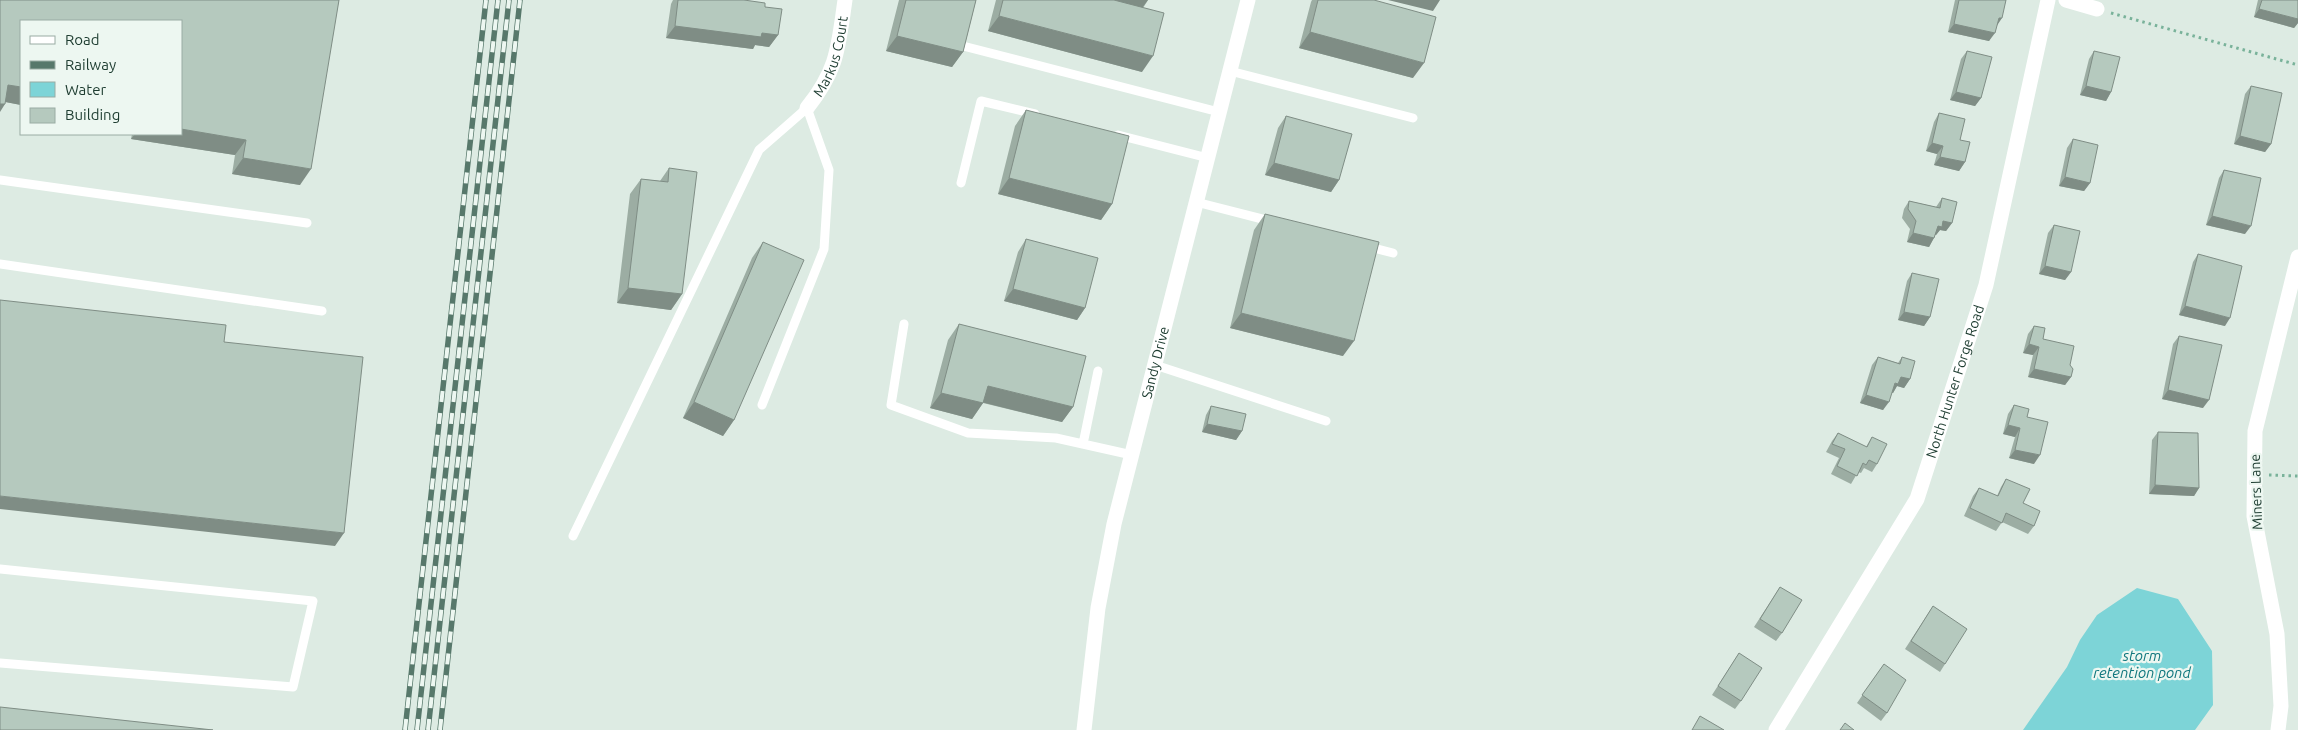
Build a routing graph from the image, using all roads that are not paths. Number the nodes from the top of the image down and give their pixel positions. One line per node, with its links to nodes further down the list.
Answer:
1 (845, 0): 8 (street, Markus Court)
2 (1248, 0): 7 (street, Sandy Drive)
3 (2048, 0): 35 (street, North Hunter Forge Road)
4 (2066, 0): 5 (street)
5 (2097, 10)
6 (963, 46): 9 (lane)
7 (1230, 71): 9 (street, Sandy Drive); 11 (lane)
8 (807, 108): 27 (lane); 31 (lane)
9 (1219, 112): 13 (street, Sandy Drive)
10 (1046, 117): 15 (lane)
11 (1413, 118)
12 (1112, 134): 13 (lane)
13 (1208, 158): 16 (street, Sandy Drive)
14 (0, 180): 17 (lane)
15 (960, 183)
16 (1196, 202): 18 (lane); 25 (street, Sandy Drive)
17 (307, 223)
18 (1281, 224)
19 (1356, 243): 20 (lane)
20 (1393, 253)
21 (2298, 257): 36 (street, Miners Lane)
22 (0, 264): 23 (lane)
23 (322, 311)
24 (904, 324): 29 (lane)
25 (1155, 365): 28 (lane); 30 (street, Sandy Drive)
26 (1098, 371): 29 (lane)
27 (762, 405)
28 (1326, 421)
29 (1083, 444): 30 (lane)
30 (1132, 455): 34 (street, Sandy Drive)
31 (573, 536)
32 (0, 568): 33 (lane)
33 (0, 662)
34 (1084, 730)
35 (1776, 730)
36 (2278, 730)

